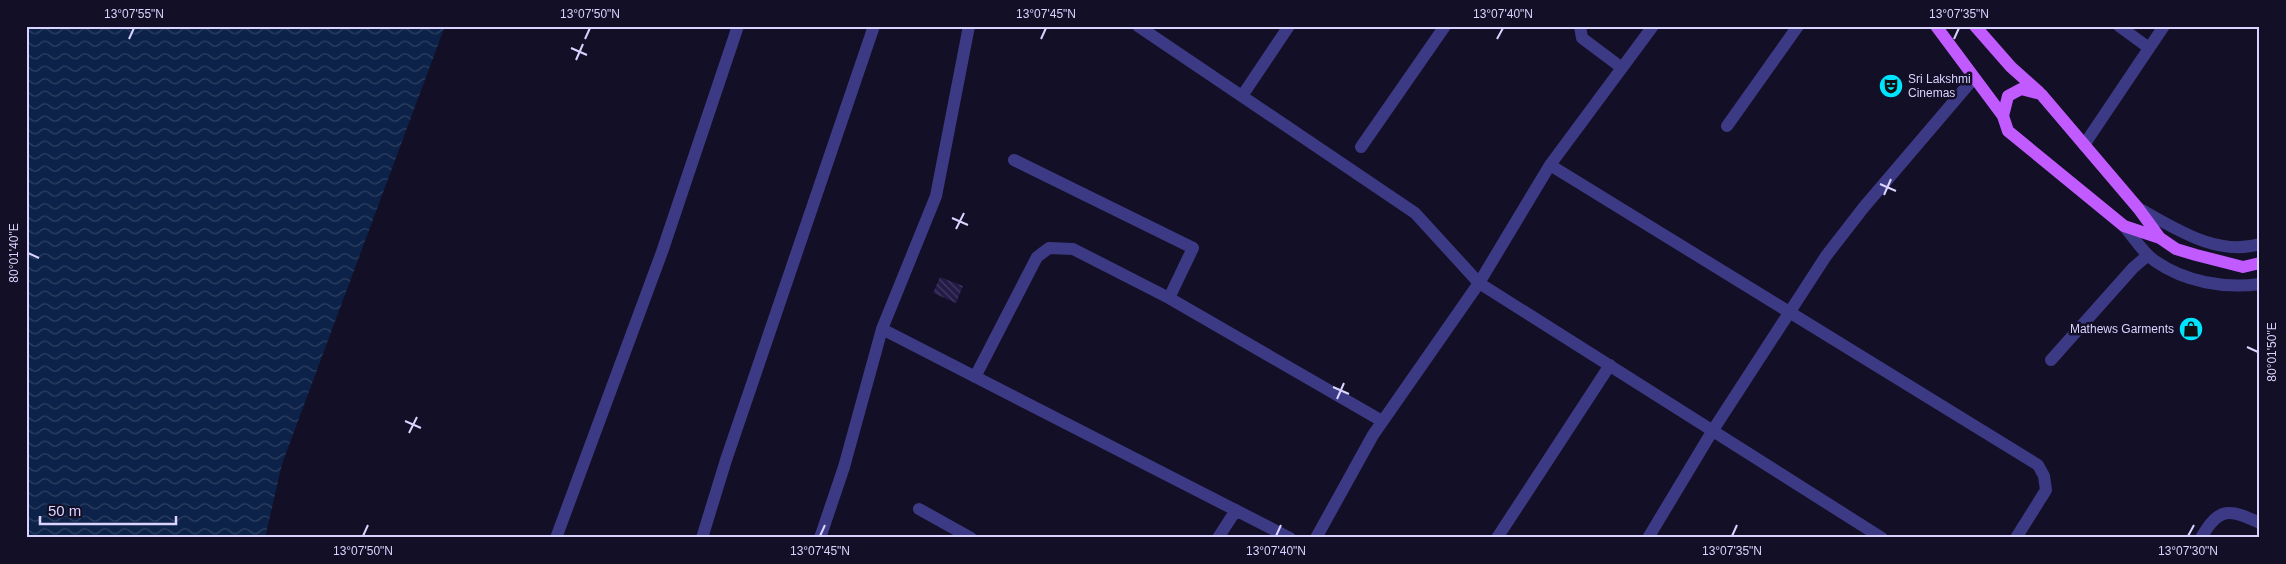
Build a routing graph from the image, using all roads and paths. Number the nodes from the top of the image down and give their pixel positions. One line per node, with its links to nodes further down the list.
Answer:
1 (738, 26): 44 (street)
2 (874, 26): 45 (street)
3 (969, 26): 35 (street)
4 (1138, 26): 18 (street)
5 (1289, 26): 18 (street)
6 (1580, 26): 15 (street)
7 (1653, 26): 15 (street)
8 (1798, 26): 20 (street)
9 (1936, 26): 16 (main road)
10 (1975, 26): 17 (main road)
11 (2118, 26): 14 (street)
12 (2164, 26): 14 (street)
13 (1445, 27): 22 (street)
14 (2149, 48): 21 (street)
15 (1622, 68): 24 (street)
16 (1974, 78): 19 (main road); 34 (street)
17 (2041, 94): 19 (main road); 21 (main road)
18 (1242, 96): 31 (street)
19 (2003, 116): 26 (main road)
20 (1727, 126)
21 (2084, 145): 25 (main road)
22 (1360, 147)
23 (1014, 160): 33 (street)
24 (1550, 165): 31 (street); 34 (street)
25 (2138, 208): 27 (main road); 28 (street)
26 (2124, 226): 27 (main road); 29 (street)
27 (2160, 238): 30 (main road)
28 (2260, 244)
29 (2148, 255): 32 (street); 36 (street)
30 (2260, 263)
31 (1479, 283): 37 (street); 39 (street)
32 (2260, 284)
33 (1169, 298): 38 (street); 39 (street)
34 (1789, 312): 40 (street); 54 (street)
35 (882, 329): 38 (street); 46 (street)
36 (2051, 360)
37 (1610, 365): 40 (street); 51 (street)
38 (975, 377): 42 (street)
39 (1382, 421): 50 (street)
40 (1713, 430): 52 (street); 53 (street)
41 (919, 509): 47 (street)
42 (1236, 510): 48 (street); 49 (street)
43 (2260, 523): 55 (street)
44 (556, 538)
45 (702, 538)
46 (820, 538)
47 (971, 538)
48 (1218, 538)
49 (1290, 538)
50 (1316, 538)
51 (1497, 538)
52 (1648, 538)
53 (1882, 538)
54 (2016, 538)
55 (2201, 538)

